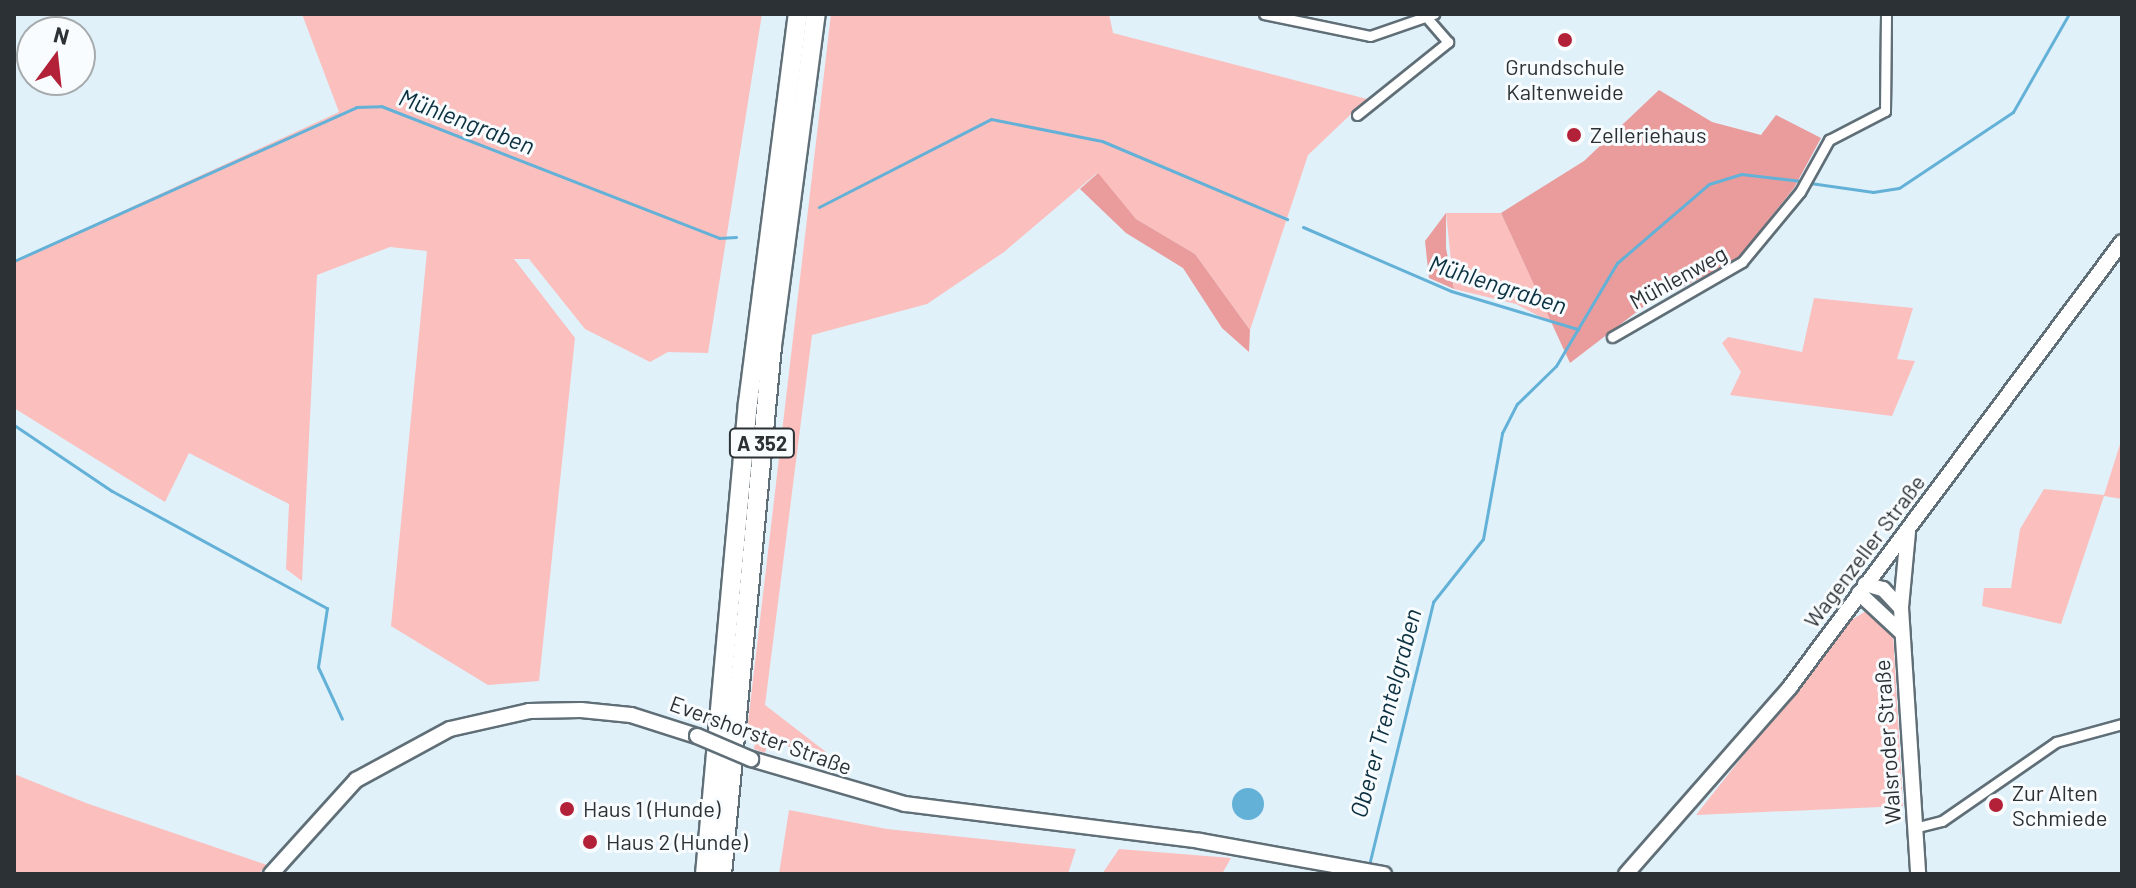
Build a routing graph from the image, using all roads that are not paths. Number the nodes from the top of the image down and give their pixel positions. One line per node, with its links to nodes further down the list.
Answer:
1 (798, 14): 17 (highway, A 352)
2 (816, 14): 18 (highway, A 352)
3 (1264, 14): 5 (street)
4 (1886, 14): 8 (street, Mühlenweg)
5 (1431, 16): 6 (street)
6 (1357, 115)
7 (2122, 242): 9 (street, Wagenzeller Straße)
8 (1612, 337)
9 (1910, 524): 10 (street, Wagenzeller Straße); 11 (street, Walsroder Straße)
10 (1862, 588): 11 (street); 12 (street); 20 (street, Wagenzeller Straße)
11 (1901, 608): 12 (street, Walsroder Straße)
12 (1901, 632): 14 (street, Walsroder Straße)
13 (2122, 724): 14 (street)
14 (1914, 828): 21 (street, Walsroder Straße)
15 (1358, 872): 16 (street, Evershorster Straße, bridge); 19 (street, Evershorster Straße)
16 (271, 874)
17 (705, 874)
18 (722, 874)
19 (1384, 874)
20 (1626, 874)
21 (1918, 874)

